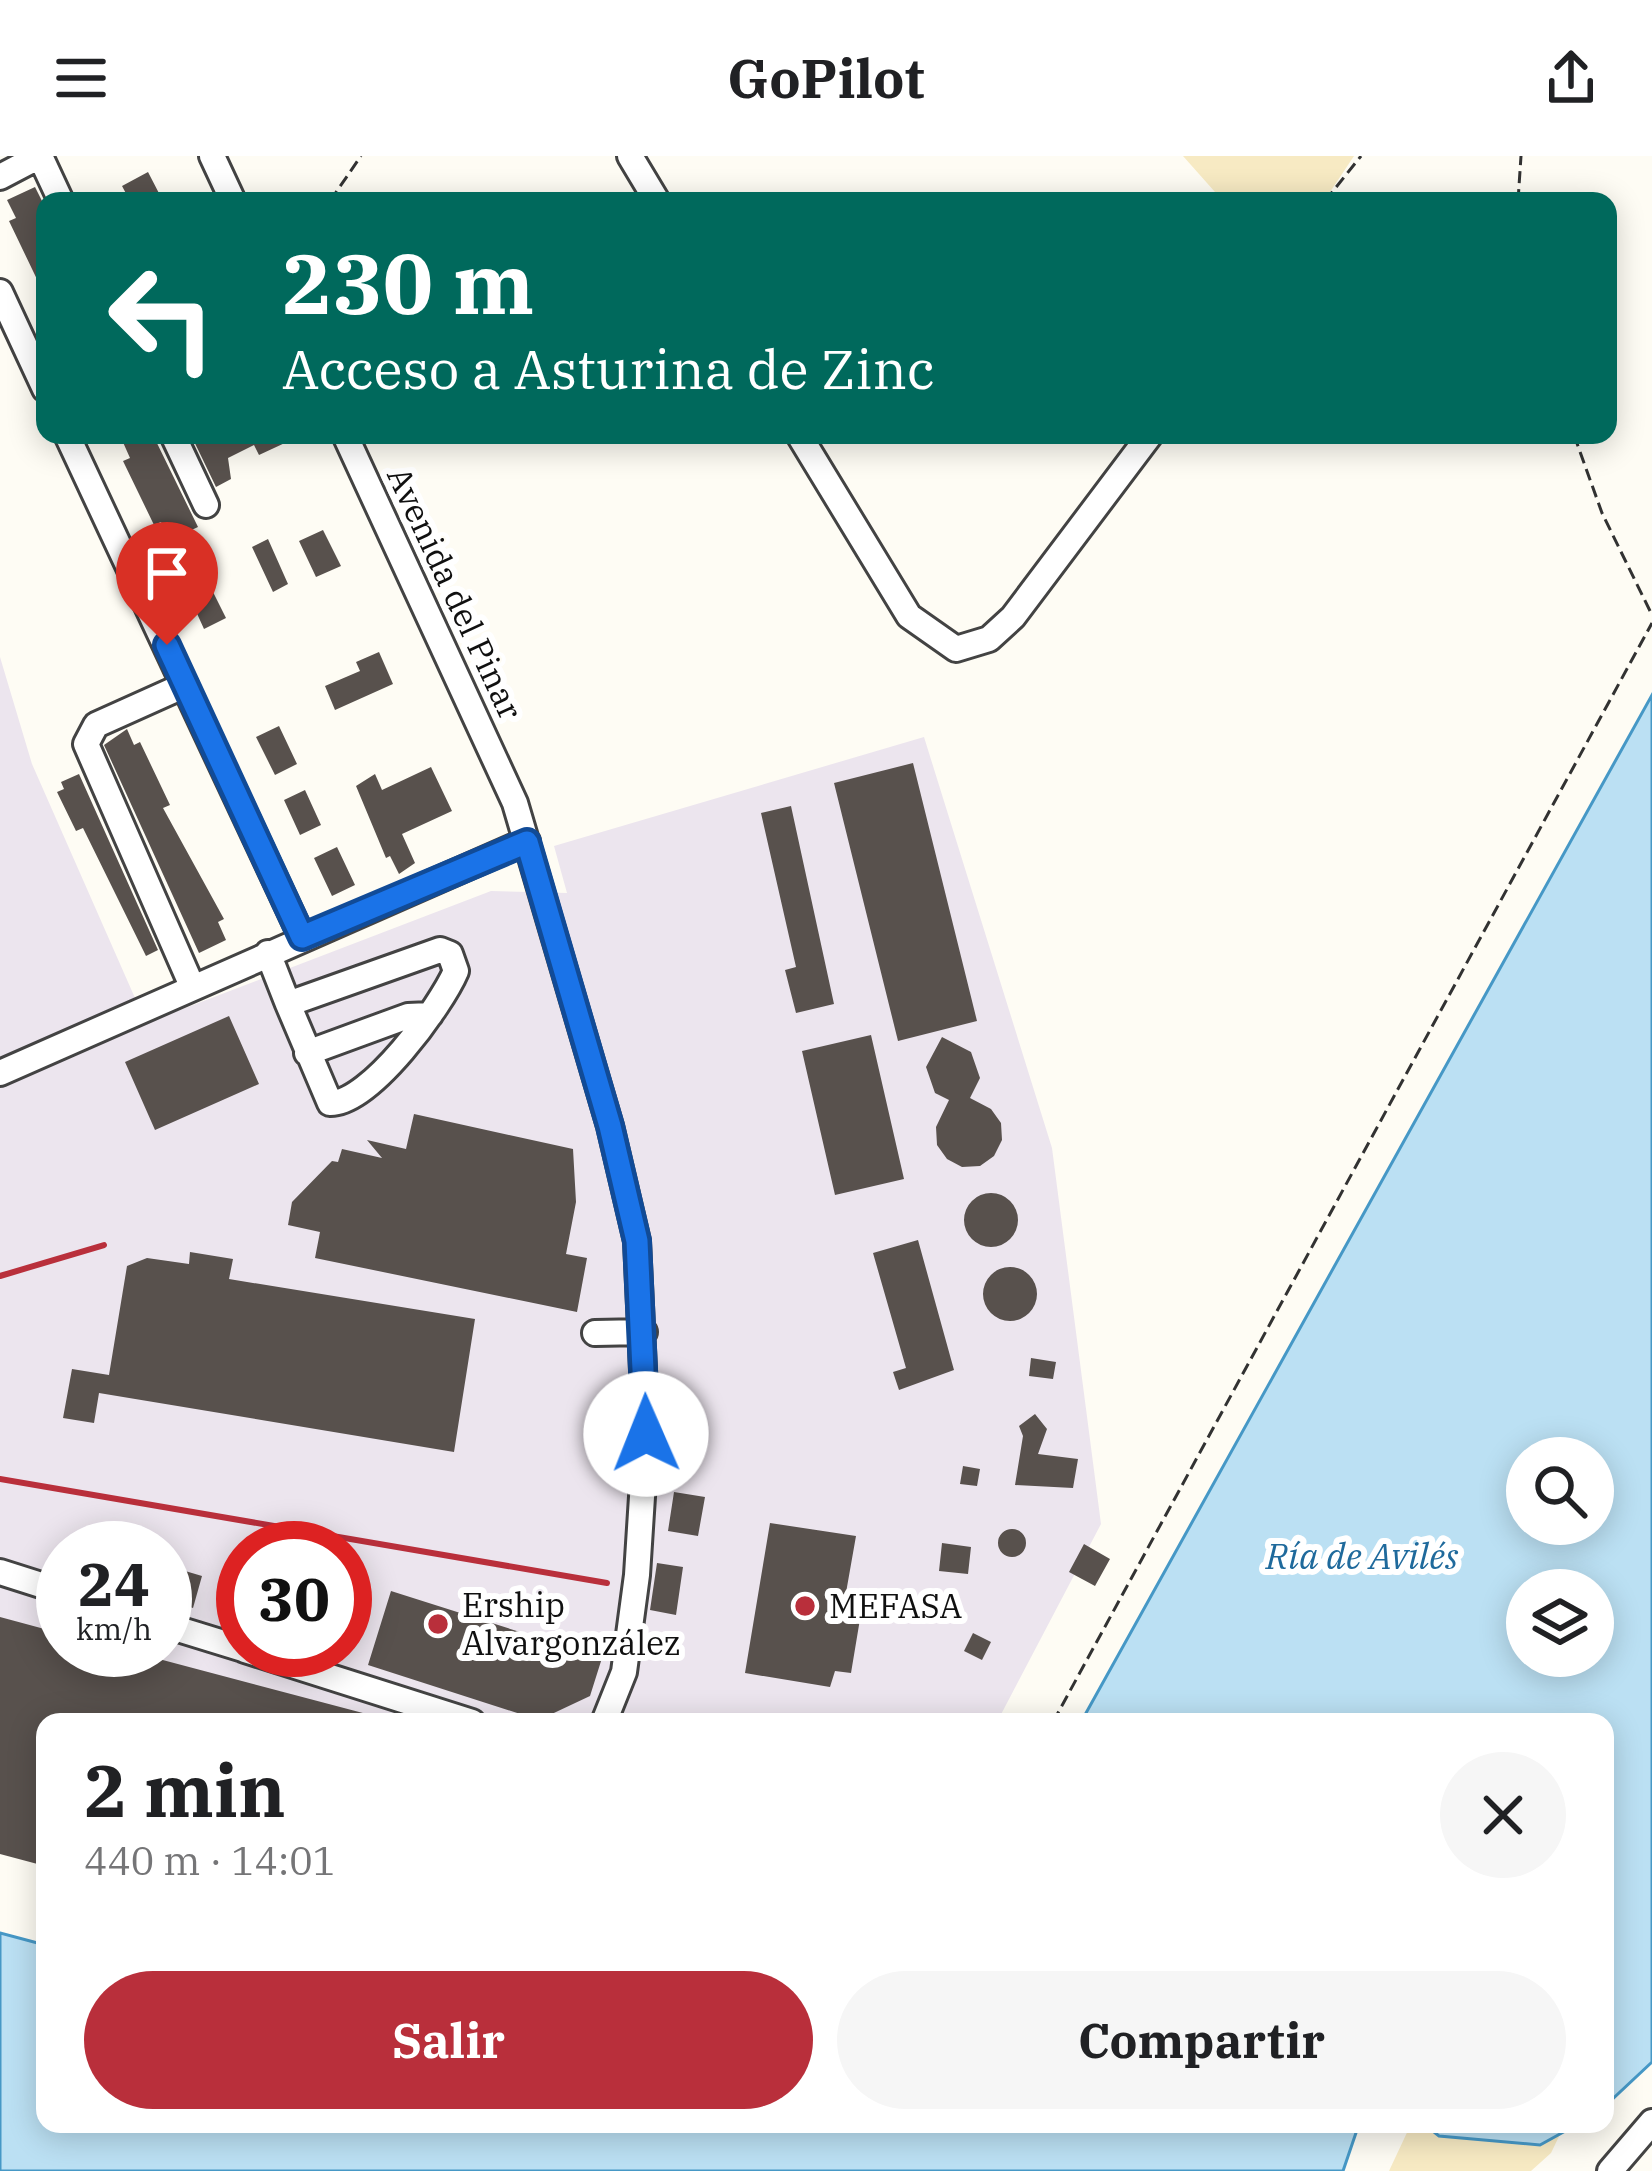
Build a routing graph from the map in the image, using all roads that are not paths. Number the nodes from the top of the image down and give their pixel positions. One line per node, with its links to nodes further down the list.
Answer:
1 (40, 156): 4 (street); 5 (street)
2 (212, 156): 6 (street)
3 (630, 156): 7 (street)
4 (0, 177)
5 (57, 192)
6 (229, 192)
7 (652, 192)
8 (0, 292): 9 (street)
9 (36, 370)
10 (72, 444): 16 (street)
11 (177, 444): 15 (street)
12 (349, 444): 17 (street, Avenida del Pinar)
13 (805, 444): 14 (street)
14 (1143, 444)
15 (206, 505)
16 (185, 685): 18 (street); 20 (street)
17 (527, 842): 18 (street); 25 (street, Avenida del Pinar)
18 (302, 937): 19 (street)
19 (268, 953): 20 (street); 21 (street)
20 (191, 986): 24 (street)
21 (288, 1004): 22 (street); 23 (street)
22 (430, 1015): 23 (street); 23 (street)
23 (307, 1053)
24 (0, 1073)
25 (644, 1332): 26 (street); 31 (street, Avenida del Pinar)
26 (595, 1333)
27 (0, 1572): 28 (street)
28 (36, 1583)
29 (330, 1677): 30 (street)
30 (444, 1713)
31 (609, 1713)
32 (1652, 2122): 33 (street)
33 (1610, 2171)

